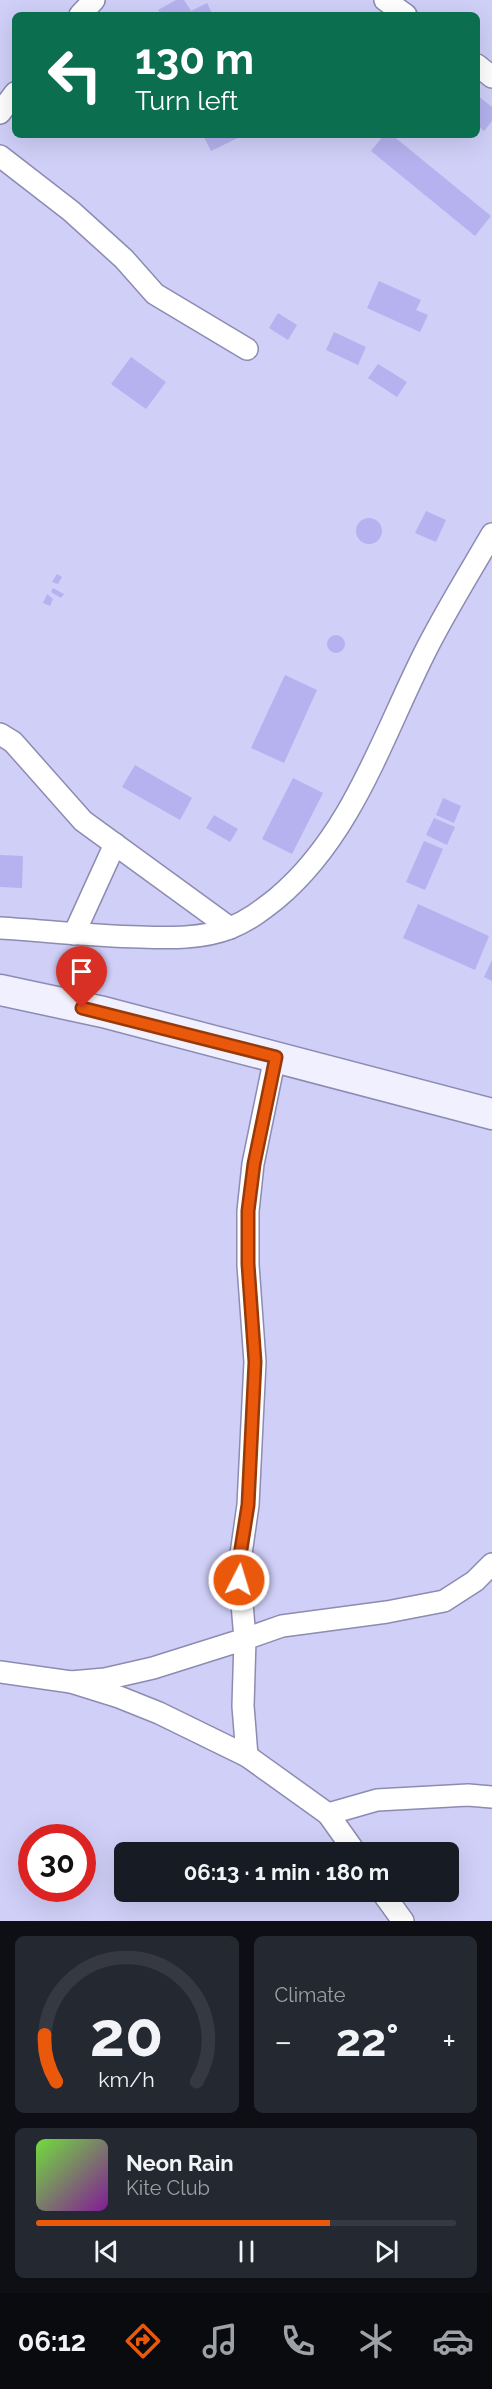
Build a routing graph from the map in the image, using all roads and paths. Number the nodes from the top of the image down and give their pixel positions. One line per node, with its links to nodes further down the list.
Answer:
1 (93, 0): 3 (street)
2 (385, 0): 4 (street)
3 (83, 12)
4 (402, 12)
5 (480, 67): 6 (street)
6 (492, 77)
7 (12, 97): 8 (street)
8 (0, 113)
9 (0, 156): 10 (street)
10 (247, 349)
11 (492, 534): 15 (street)
12 (0, 734): 13 (street)
13 (115, 844): 15 (street); 16 (street)
14 (0, 928): 16 (street)
15 (230, 928): 16 (street)
16 (74, 934)
17 (0, 990): 18 (street)
18 (276, 1057): 19 (street); 22 (street)
19 (492, 1114)
20 (492, 1564): 21 (street)
21 (483, 1582): 22 (street)
22 (245, 1639): 24 (street); 25 (street)
23 (0, 1672): 24 (street)
24 (71, 1682): 25 (street)
25 (247, 1756): 27 (street)
26 (492, 1797): 27 (street)
27 (328, 1814): 28 (street)
28 (348, 1842)
29 (389, 1902): 30 (street)
30 (403, 1921)

